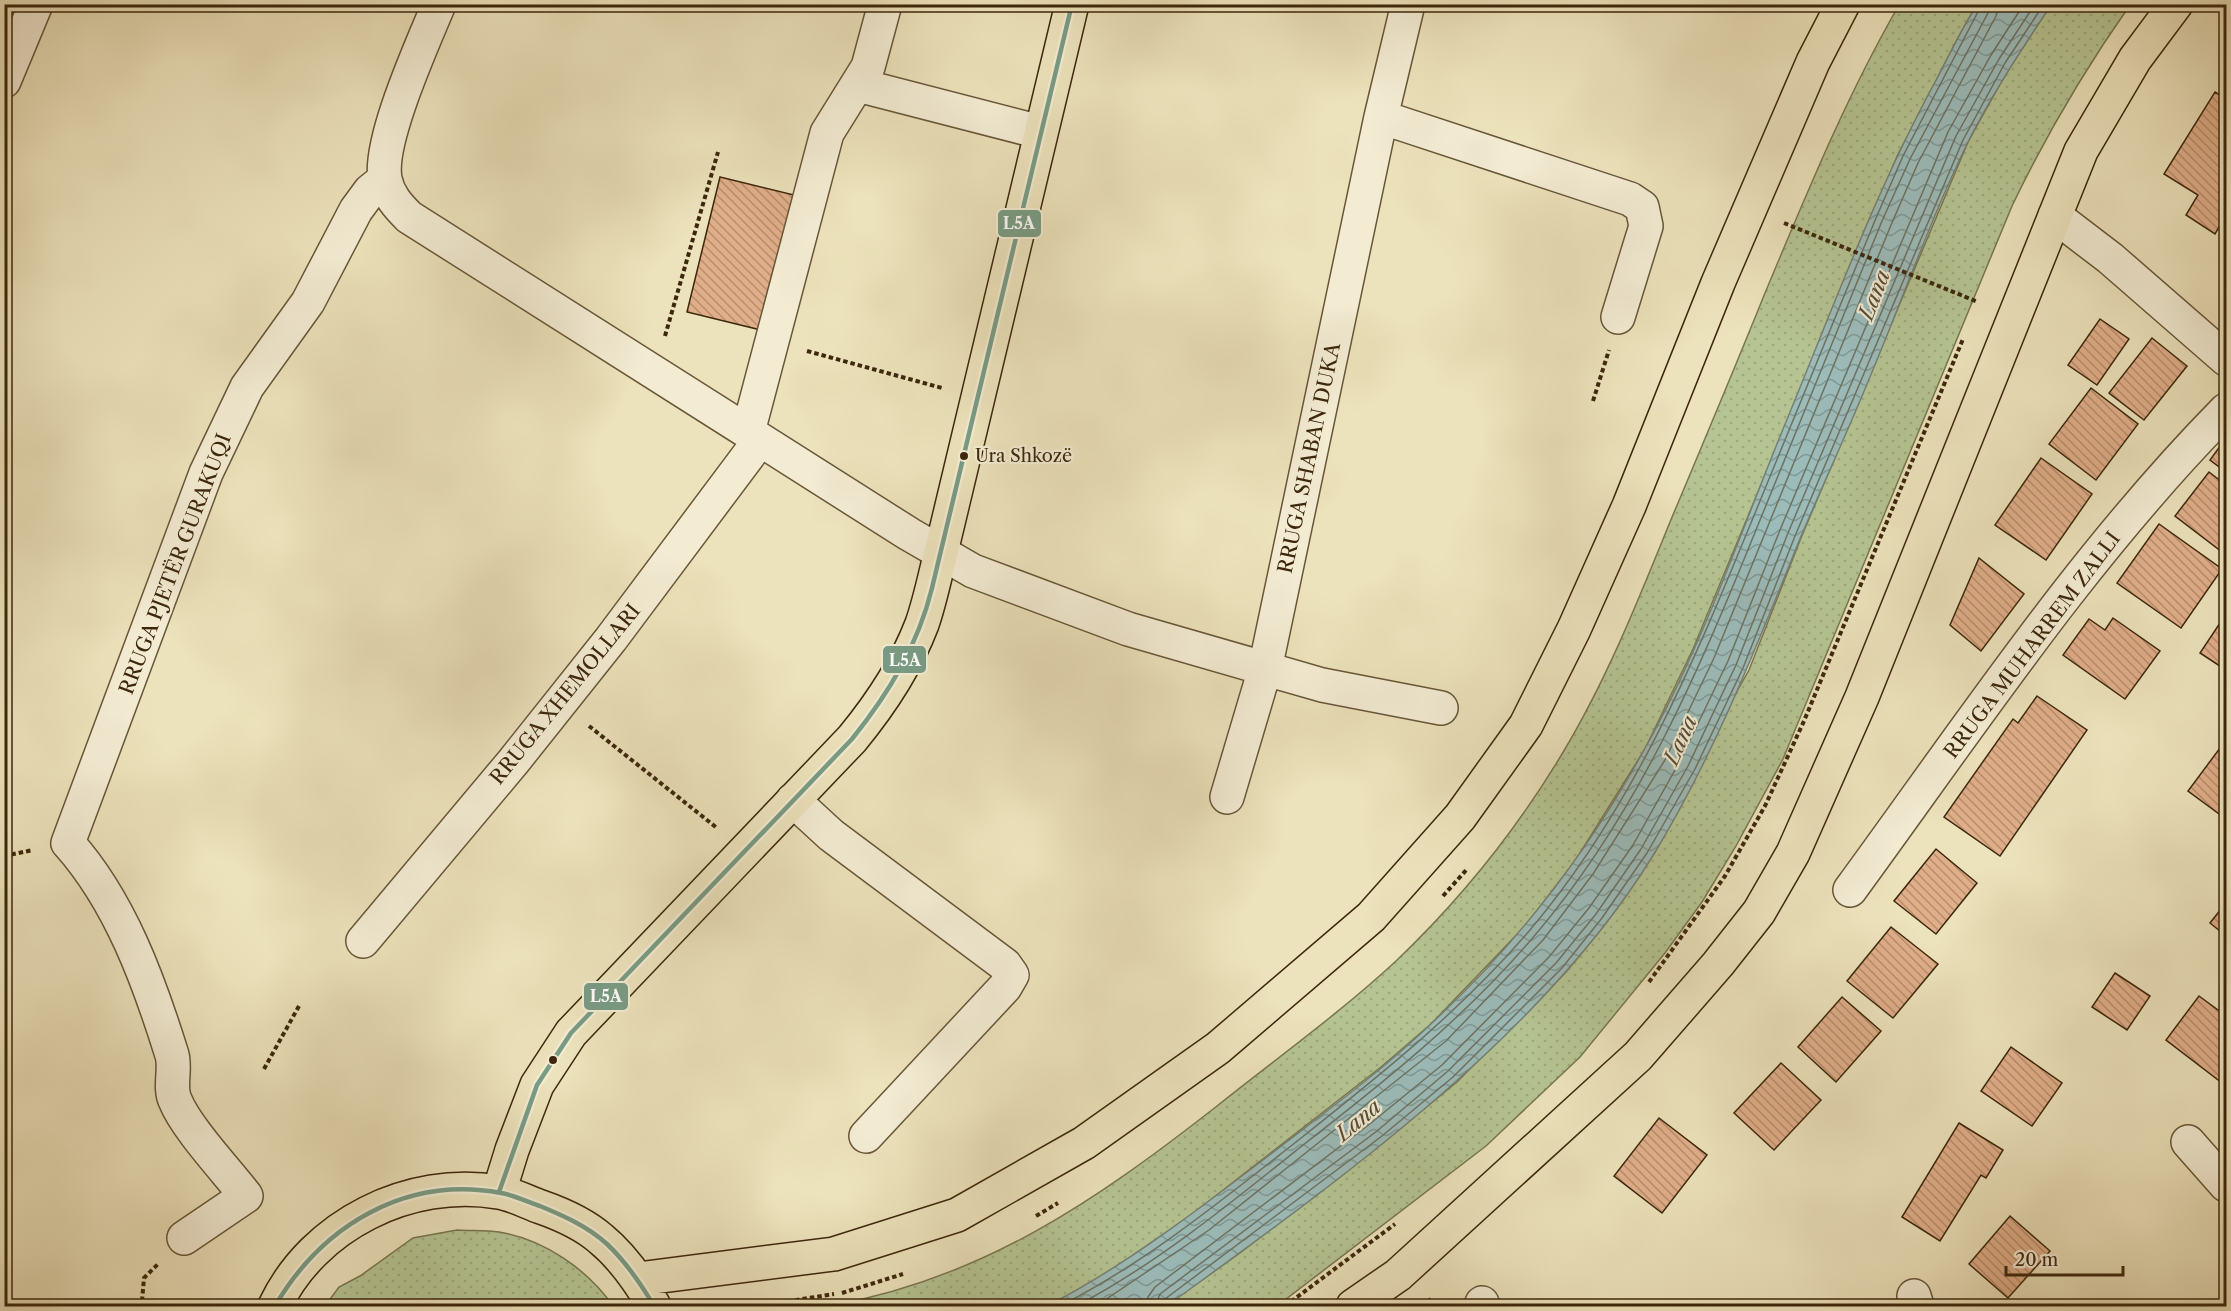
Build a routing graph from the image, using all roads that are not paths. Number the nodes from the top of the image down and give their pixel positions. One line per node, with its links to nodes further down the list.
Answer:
1 (36, 4): 8 (street)
2 (439, 4): 12 (street)
3 (885, 4): 9 (street)
4 (1072, 4): 11 (main road)
5 (1408, 4): 10 (street, RRUGA SHABAN DUKA)
6 (1843, 4): 30 (main road)
7 (2176, 4): 13 (main road)
8 (4, 81)
9 (858, 85): 11 (street); 17 (street)
10 (1381, 117): 14 (street); 19 (street, RRUGA SHABAN DUKA)
11 (1040, 132): 18 (main road)
12 (385, 179): 17 (street); 29 (street, RRUGA PJETËR GURAKUQI)
13 (2055, 216): 15 (street); 33 (main road)
14 (1618, 317)
15 (2226, 359)
16 (2226, 410): 23 (street, RRUGA MUHARREM ZALLI)
17 (754, 436): 18 (street); 24 (street, RRUGA XHEMOLLARI)
18 (941, 552): 19 (street); 22 (main road)
19 (1265, 669): 20 (street); 21 (street, RRUGA SHABAN DUKA)
20 (1441, 708)
21 (1227, 797)
22 (793, 800): 25 (street); 28 (main road)
23 (1850, 890)
24 (363, 941)
25 (867, 1136)
26 (2188, 1142): 27 (street)
27 (2226, 1185)
28 (499, 1192): 30 (main road); 31 (main road)
29 (184, 1238)
30 (638, 1279): 32 (main road)
31 (275, 1306)
32 (654, 1306)
33 (1353, 1306)

